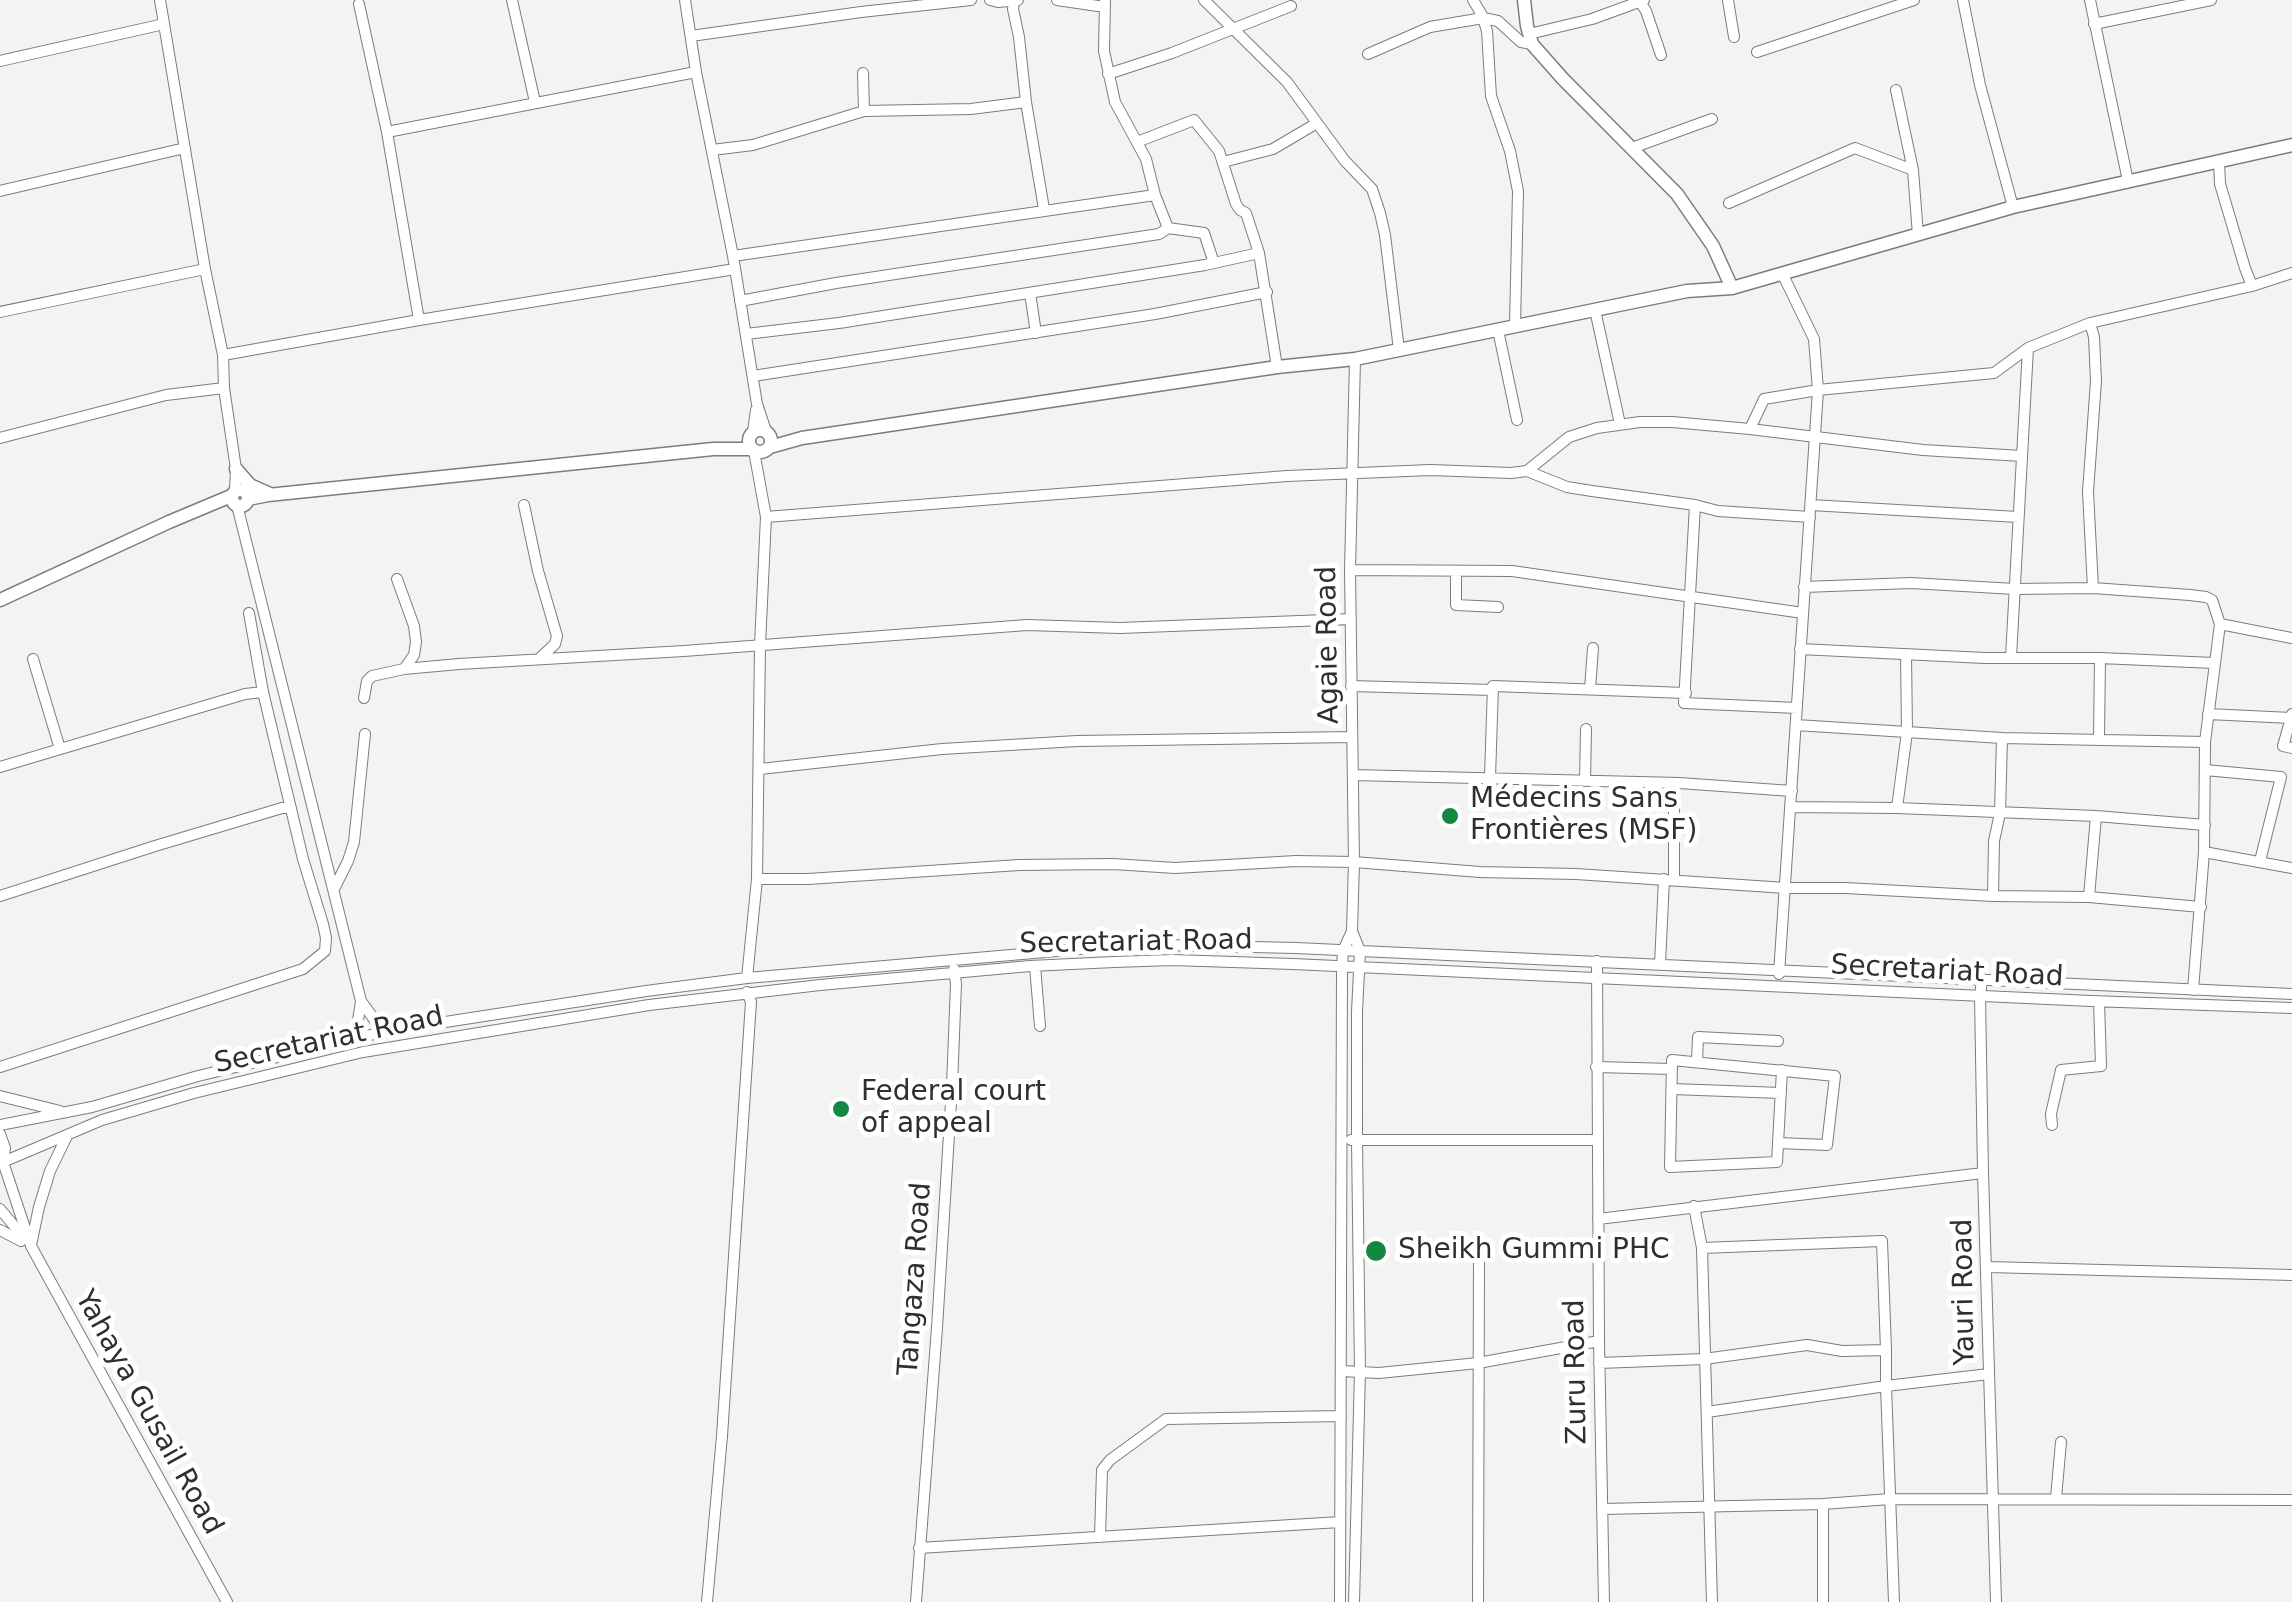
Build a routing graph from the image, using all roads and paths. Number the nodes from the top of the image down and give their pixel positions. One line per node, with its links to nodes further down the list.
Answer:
1 (160, 0): 21 (street)
2 (512, 0): 35 (street)
3 (685, 0): 24 (street)
4 (971, 0): 24 (street)
5 (990, 0): 15 (street)
6 (1058, 0): 18 (street)
7 (1204, 0): 23 (street)
8 (1473, 0): 20 (street)
9 (1524, 0): 26 (street)
10 (1728, 0): 25 (street)
11 (1914, 0): 27 (street)
12 (1963, 0): 53 (street)
13 (2090, 0): 22 (street)
14 (2212, 0): 22 (street)
15 (1012, 1): 36 (street)
16 (1641, 1): 26 (street); 29 (street)
17 (358, 4): 40 (street)
18 (1105, 4): 33 (street)
19 (1291, 6): 23 (street)
20 (1483, 18): 26 (street); 28 (street); 73 (street)
21 (164, 24): 30 (street); 43 (street)
22 (2094, 24): 49 (street)
23 (1233, 30): 33 (street); 39 (street)
24 (691, 36): 31 (street)
25 (1734, 37)
26 (1531, 39): 44 (street)
27 (1757, 52)
28 (1368, 54)
29 (1661, 55)
30 (0, 61)
31 (696, 72): 35 (street); 45 (street)
32 (862, 73): 37 (street)
33 (1108, 74): 41 (street)
34 (1896, 90): 48 (street)
35 (535, 102): 40 (street)
36 (1026, 102): 37 (street); 54 (street)
37 (864, 111): 45 (street)
38 (1712, 119): 44 (street)
39 (1317, 123): 47 (street); 78 (street)
40 (387, 132): 71 (street)
41 (1137, 142): 47 (street); 51 (street)
42 (2292, 144): 46 (street)
43 (184, 148): 50 (street); 60 (street)
44 (1632, 148): 65 (street)
45 (712, 150): 58 (street)
46 (2219, 161): 49 (street); 64 (street)
47 (1222, 162): 57 (street)
48 (1913, 170): 52 (street); 56 (street)
49 (2128, 181): 53 (street)
50 (0, 191)
51 (1154, 195): 54 (street); 55 (street)
52 (1729, 203)
53 (2014, 207): 56 (street)
54 (1044, 209): 58 (street)
55 (1168, 228): 59 (street); 68 (street)
56 (1918, 235): 62 (street)
57 (1260, 253): 59 (street); 66 (street)
58 (733, 256): 61 (street)
59 (1214, 263): 67 (street)
60 (205, 269): 70 (street); 79 (street)
61 (735, 269): 68 (street); 71 (street)
62 (1782, 273): 65 (street); 84 (street)
63 (2292, 273): 64 (street)
64 (2252, 286): 72 (street)
65 (1732, 288): 69 (street)
66 (1267, 292): 75 (street); 81 (street)
67 (1030, 293): 75 (street); 76 (street)
68 (740, 301): 76 (street)
69 (1595, 310): 73 (street); 86 (street)
70 (0, 312)
71 (420, 320): 79 (street)
72 (2090, 323): 77 (street); 106 (street)
73 (1515, 326): 74 (street)
74 (1498, 330): 78 (street); 85 (street)
75 (1036, 333): 82 (street)
76 (746, 334): 82 (street)
77 (2028, 348): 84 (street); 91 (street)
78 (1399, 350): 80 (street)
79 (223, 355): 83 (street)
80 (1355, 359): 81 (street); 93 (street, Agaie Road)
81 (1277, 367): 90 (street)
82 (752, 376): 90 (street)
83 (224, 388): 88 (street); 92 (street)
84 (1818, 390): 87 (street); 89 (street)
85 (1516, 420)
86 (1620, 424): 87 (street); 94 (street)
87 (1750, 429): 89 (street)
88 (0, 438)
89 (1815, 438): 91 (street); 99 (street)
90 (760, 441): 95 (street); 100 (street)
91 (2022, 456): 101 (street)
92 (236, 470): 95 (street); 96 (street)
93 (1351, 472): 94 (street); 100 (street); 102 (street, Agaie Road)
94 (1527, 472): 98 (street)
95 (270, 494): 96 (street)
96 (240, 498): 109 (street); 165 (street)
97 (524, 505): 122 (street)
98 (1695, 505): 99 (street); 108 (street)
99 (1810, 511): 101 (street); 105 (street)
100 (766, 517): 116 (street)
101 (2018, 517): 107 (street)
102 (1350, 570): 103 (street); 113 (street, Agaie Road)
103 (1456, 571): 108 (street); 110 (street)
104 (397, 579): 125 (street)
105 (1804, 587): 107 (street); 112 (street)
106 (2093, 588): 107 (street); 114 (street)
107 (2015, 589): 120 (street)
108 (1690, 596): 112 (street); 130 (street)
109 (0, 600)
110 (1498, 607)
111 (249, 613): 129 (street)
112 (1802, 613): 118 (street)
113 (1350, 620): 116 (street); 126 (street, Agaie Road)
114 (2220, 624): 115 (street); 124 (street)
115 (2292, 638)
116 (760, 644): 122 (street); 146 (street)
117 (1593, 648): 128 (street)
118 (1800, 649): 119 (street); 132 (street)
119 (1906, 654): 120 (street); 137 (street)
120 (2012, 658): 121 (street)
121 (2100, 658): 124 (street); 141 (street)
122 (539, 659): 125 (street)
123 (33, 660): 144 (street)
124 (2214, 663): 133 (street)
125 (404, 669): 131 (street)
126 (1352, 686): 127 (street); 139 (street, Agaie Road)
127 (1493, 690): 128 (street); 149 (street)
128 (1590, 690): 130 (street)
129 (263, 692): 144 (street); 154 (street)
130 (1686, 693): 132 (street)
131 (364, 698)
132 (1797, 708): 135 (street)
133 (2208, 714): 134 (street); 142 (street)
134 (2292, 716): 143 (street)
135 (1796, 725): 137 (street); 152 (street)
136 (1586, 729): 150 (street)
137 (1907, 732): 140 (street); 155 (street)
138 (365, 734): 165 (street)
139 (1352, 737): 146 (street); 148 (street, Agaie Road)
140 (2002, 738): 141 (street); 156 (street)
141 (2099, 738): 142 (street)
142 (2205, 742): 147 (street)
143 (2292, 748)
144 (60, 749): 145 (street)
145 (0, 767)
146 (760, 769): 164 (street)
147 (2204, 770): 158 (street); 160 (street)
148 (1352, 775): 149 (street); 161 (street, Agaie Road)
149 (1490, 777): 150 (street)
150 (1586, 780): 151 (street)
151 (1674, 783): 152 (street); 163 (street)
152 (1792, 791): 153 (street)
153 (1791, 807): 155 (street); 166 (street)
154 (291, 808): 167 (street); 198 (street)
155 (1897, 808): 156 (street)
156 (2000, 813): 157 (street); 168 (street)
157 (2096, 816): 158 (street); 169 (street)
158 (2205, 824): 159 (street)
159 (2204, 852): 160 (street); 170 (street)
160 (2260, 861): 162 (street)
161 (1354, 862): 163 (street); 164 (street); 171 (street, Agaie Road)
162 (2292, 868)
163 (1669, 879): 166 (street); 176 (street)
164 (757, 880): 182 (street)
165 (334, 888): 190 (street)
166 (1786, 888): 168 (street); 180 (street)
167 (0, 896)
168 (1993, 896): 169 (street)
169 (2089, 897): 170 (street)
170 (2201, 907): 186 (street)
171 (1352, 931): 172 (street); 173 (street)
172 (1343, 951): 173 (street, Secretariat Road); 174 (street, Secretariat Road); 178 (street)
173 (1360, 951): 175 (street, Secretariat Road); 179 (street)
174 (953, 958): 181 (street, Tangaza Road); 182 (street, Secretariat Road)
175 (1598, 960): 176 (street, Secretariat Road); 183 (street, Zuru Road)
176 (1660, 964): 180 (street, Secretariat Road)
177 (1036, 966): 178 (street, Secretariat Road); 181 (street, Secretariat Road); 193 (street)
178 (1342, 967): 179 (street, Secretariat Road); 210 (street)
179 (1360, 967): 183 (street, Secretariat Road); 211 (street)
180 (1779, 971): 184 (street, Secretariat Road); 185 (street)
181 (955, 974): 187 (street, Secretariat Road); 246 (street, Tangaza Road)
182 (747, 978): 194 (street, Secretariat Road)
183 (1596, 978): 185 (street, Secretariat Road); 199 (street, Zuru Road)
184 (1982, 980): 186 (street, Secretariat Road); 189 (street, Yauri Road)
185 (1778, 985): 189 (street, Secretariat Road)
186 (2193, 990): 188 (street, Secretariat Road)
187 (748, 992): 209 (street, Secretariat Road); 248 (street)
188 (2292, 994)
189 (1980, 996): 191 (street, Secretariat Road); 215 (street, Yauri Road)
190 (361, 1001): 194 (street); 195 (street)
191 (2099, 1002): 192 (street, Secretariat Road); 206 (street)
192 (2292, 1008)
193 (1040, 1026)
194 (388, 1032): 195 (street, Secretariat Road)
195 (352, 1039): 205 (street, Secretariat Road)
196 (1778, 1041): 197 (street)
197 (1697, 1062): 200 (street); 201 (street)
198 (0, 1067)
199 (1596, 1067): 200 (street); 212 (street, Zuru Road)
200 (1672, 1069): 202 (street)
201 (1782, 1070): 203 (street); 213 (street)
202 (1672, 1089): 203 (street); 213 (street)
203 (1781, 1092): 213 (street)
204 (0, 1096): 205 (street)
205 (66, 1112): 207 (street, Secretariat Road)
206 (2052, 1124)
207 (0, 1125)
208 (0, 1134): 214 (street, Yahaya Gusail Road)
209 (66, 1136): 214 (street, Secretariat Road); 220 (street)
210 (1340, 1140): 211 (street); 230 (street)
211 (1357, 1140): 212 (street); 231 (street)
212 (1596, 1140): 218 (street, Zuru Road)
213 (1778, 1143)
214 (2, 1164): 220 (street, Yahaya Gusail Road)
215 (1984, 1172): 216 (street); 223 (street, Yauri Road)
216 (1694, 1206): 218 (street); 221 (street)
217 (0, 1209): 220 (street, Yahaya Gusail Road)
218 (1598, 1218): 225 (street, Zuru Road)
219 (0, 1230): 220 (street)
220 (31, 1246): 247 (street, Yahaya Gusail Road)
221 (1702, 1248): 226 (street); 227 (street)
222 (1479, 1256): 228 (street)
223 (1988, 1267): 224 (street); 232 (street, Yauri Road)
224 (2292, 1274)
225 (1598, 1341): 228 (street); 229 (street, Zuru Road)
226 (1886, 1350): 227 (street); 233 (street)
227 (1704, 1359): 229 (street); 234 (street)
228 (1478, 1362): 231 (street); 252 (street)
229 (1599, 1363): 243 (street, Zuru Road)
230 (1342, 1371): 231 (street); 235 (street)
231 (1360, 1372): 251 (street)
232 (1989, 1374): 233 (street); 239 (street, Yauri Road)
233 (1886, 1386): 234 (street); 238 (street)
234 (1706, 1412): 242 (street)
235 (1342, 1416): 244 (street); 245 (street)
236 (2061, 1442): 237 (street)
237 (2056, 1498): 239 (street); 240 (street)
238 (1890, 1499): 239 (street); 241 (street); 256 (street)
239 (1994, 1499): 257 (street, Yauri Road)
240 (2292, 1500)
241 (1824, 1504): 242 (street); 255 (street)
242 (1710, 1506): 243 (street); 254 (street)
243 (1602, 1509): 253 (street, Zuru Road)
244 (1340, 1522): 245 (street); 250 (street)
245 (1100, 1537): 246 (street)
246 (919, 1548): 249 (street, Tangaza Road)
247 (227, 1602)
248 (706, 1602)
249 (916, 1602)
250 (1340, 1602)
251 (1354, 1602)
252 (1478, 1602)
253 (1604, 1602)
254 (1712, 1602)
255 (1823, 1602)
256 (1894, 1602)
257 (1996, 1602)

